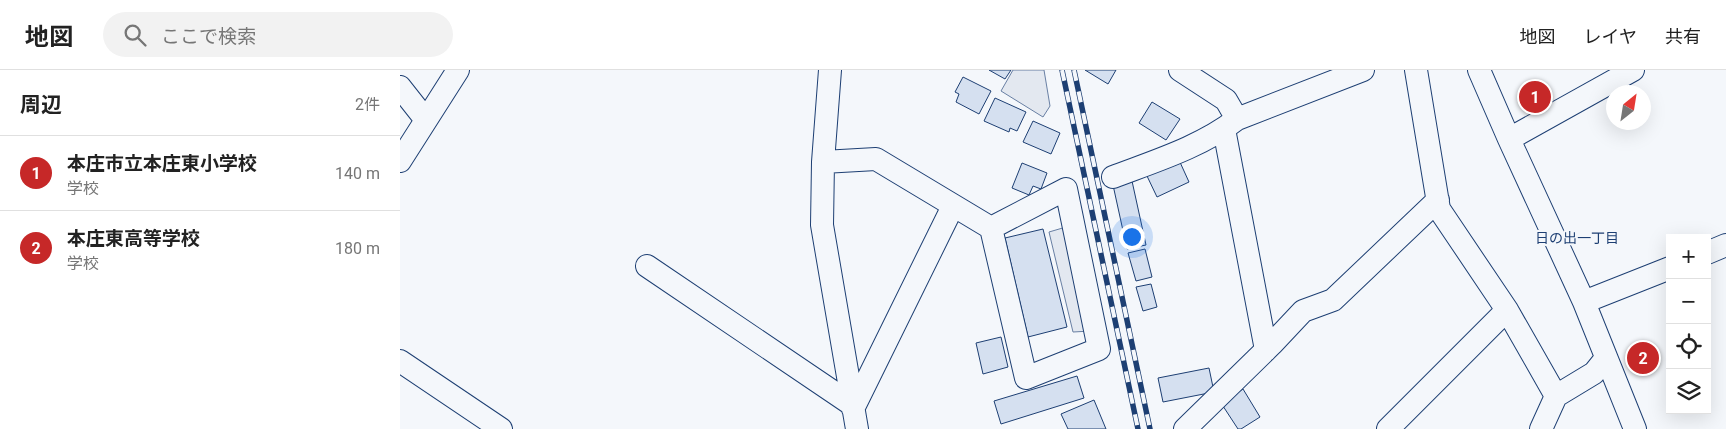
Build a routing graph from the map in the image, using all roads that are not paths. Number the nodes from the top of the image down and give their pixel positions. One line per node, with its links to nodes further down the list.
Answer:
1 (458, 70): 10 (street)
2 (830, 70): 14 (street)
3 (1180, 70): 8 (street)
4 (1364, 70): 11 (street)
5 (1416, 70): 16 (street)
6 (1479, 70): 12 (street)
7 (1633, 70): 12 (street)
8 (1206, 78): 11 (street)
9 (400, 87): 10 (street)
10 (426, 120): 13 (street)
11 (1230, 124): 15 (street); 25 (street)
12 (1509, 139): 23 (street)
13 (400, 161)
14 (823, 162): 17 (street); 29 (street)
15 (1113, 177)
16 (1438, 200): 24 (street); 25 (street)
17 (953, 206): 18 (street); 29 (street)
18 (991, 228): 18 (street)
19 (1726, 245): 20 (street)
20 (1711, 251)
21 (647, 266): 29 (street)
22 (1666, 270): 23 (street)
23 (1584, 302): 26 (street)
24 (1507, 310): 28 (street); 34 (street)
25 (1266, 350): 33 (street)
26 (1606, 358): 28 (street); 36 (street)
27 (400, 361): 30 (street)
28 (1556, 396): 35 (street)
29 (854, 406): 31 (street); 32 (street)
30 (501, 429)
31 (846, 429)
32 (857, 429)
33 (1184, 429)
34 (1388, 429)
35 (1541, 429)
36 (1635, 429)

